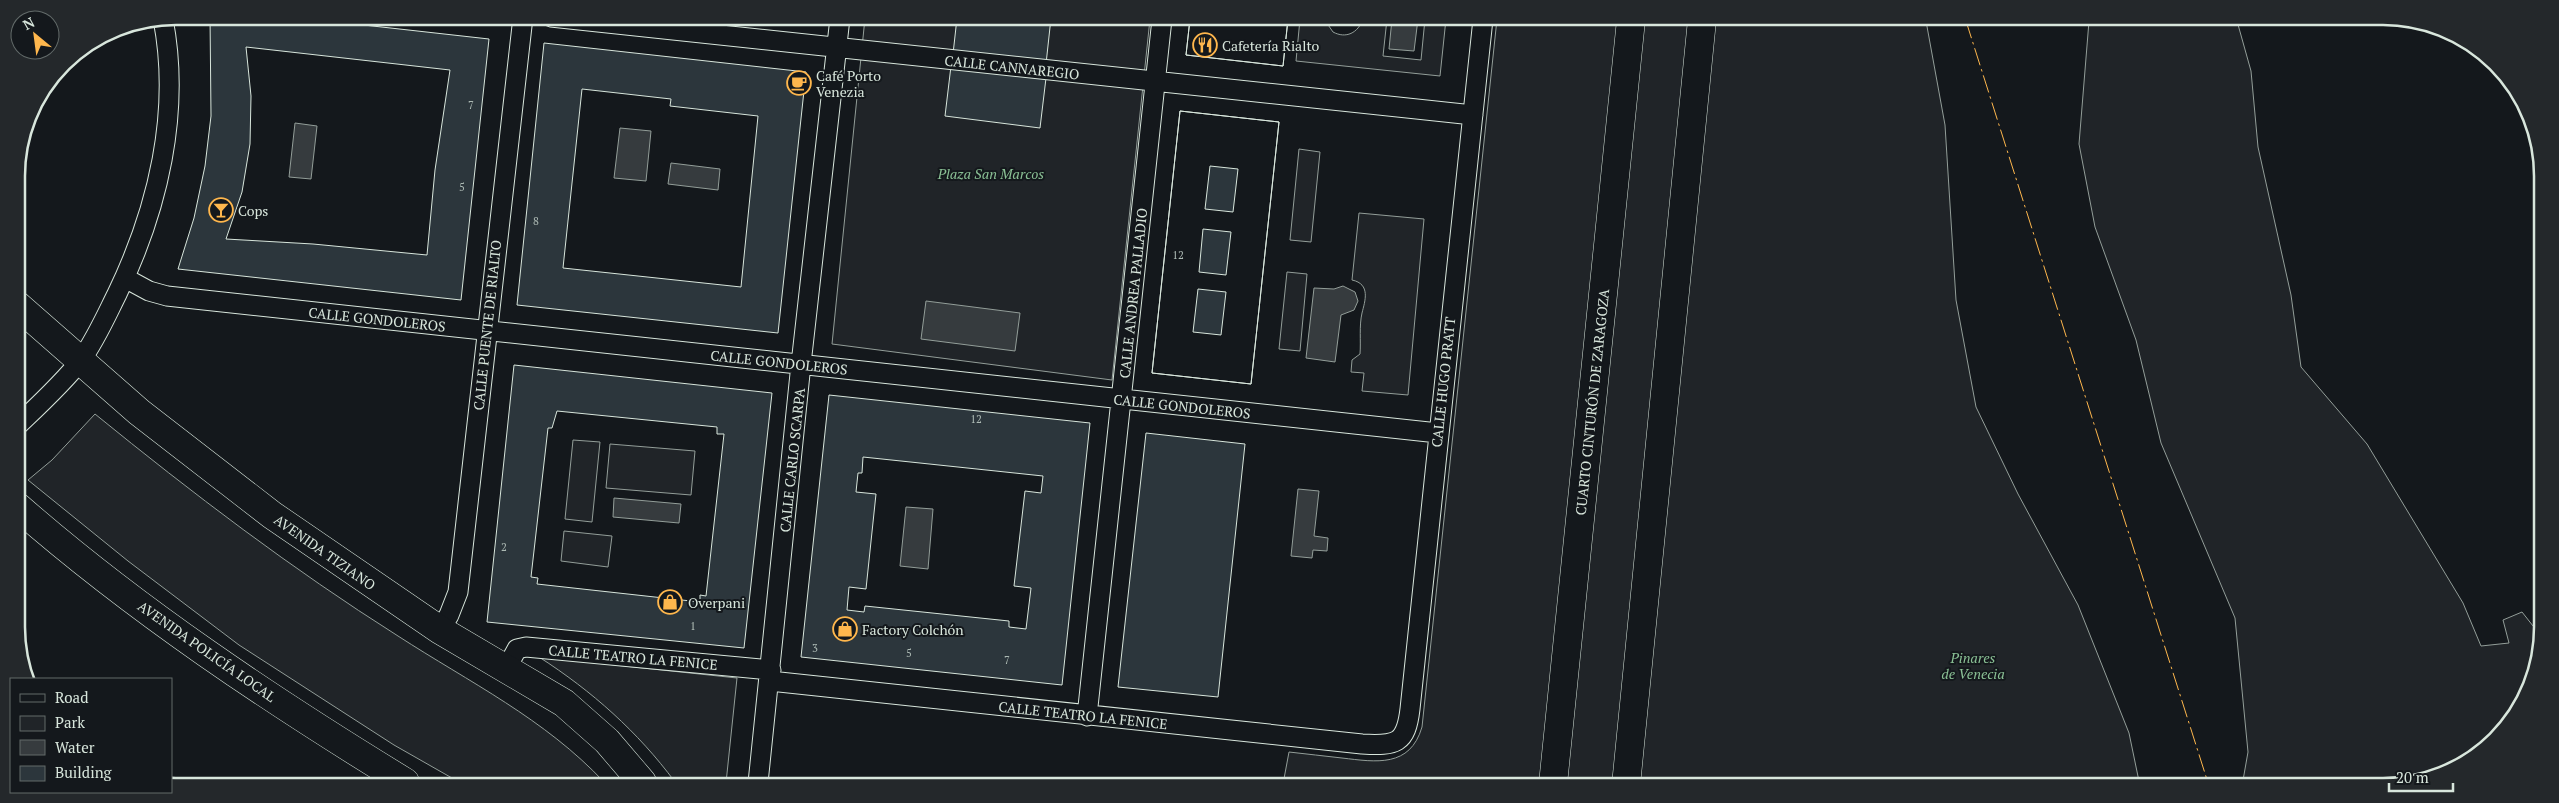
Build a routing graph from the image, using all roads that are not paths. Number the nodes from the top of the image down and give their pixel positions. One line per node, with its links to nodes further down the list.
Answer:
1 (164, 25): 12 (street)
2 (522, 25): 14 (street, CALLE PUENTE DE RIALTO)
3 (622, 25): 9 (street, CALLE CANNAREGIO)
4 (839, 25): 9 (street, CALLE CARLO SCARPA)
5 (1161, 25): 10 (street, CALLE ANDREA PALLADIO)
6 (1482, 25): 11 (street, CALLE HUGO PRATT)
7 (1630, 25): 29 (main road, CUARTO CINTURÓN DE ZARAGOZA)
8 (1702, 25): 30 (main road)
9 (837, 49): 10 (street, CALLE CANNAREGIO); 16 (street, CALLE CARLO SCARPA)
10 (1156, 82): 11 (street, CALLE CANNAREGIO); 17 (street, CALLE ANDREA PALLADIO)
11 (1473, 115): 19 (street, CALLE HUGO PRATT)
12 (125, 278): 14 (street, CALLE GONDOLEROS); 15 (street)
13 (25, 312): 15 (main road, AVENIDA TIZIANO)
14 (486, 331): 16 (street, CALLE GONDOLEROS); 21 (street, CALLE PUENTE DE RIALTO)
15 (80, 361): 18 (street); 21 (main road, AVENIDA TIZIANO)
16 (801, 364): 17 (street, CALLE GONDOLEROS); 23 (street, CALLE CARLO SCARPA)
17 (1121, 399): 19 (street, CALLE GONDOLEROS); 24 (street, CALLE ANDREA PALLADIO)
18 (25, 418)
19 (1438, 433): 25 (street, CALLE HUGO PRATT)
20 (25, 512): 26 (main road, AVENIDA POLICÍA LOCAL)
21 (440, 630): 22 (main road, AVENIDA TIZIANO)
22 (506, 668): 23 (street, CALLE TEATRO LA FENICE); 27 (main road, AVENIDA TIZIANO)
23 (770, 676): 24 (street, CALLE TEATRO LA FENICE); 28 (street, CALLE CARLO SCARPA)
24 (1087, 716): 25 (street, CALLE TEATRO LA FENICE)
25 (1396, 741)
26 (398, 778)
27 (639, 778)
28 (759, 778)
29 (1554, 778)
30 (1627, 778)

